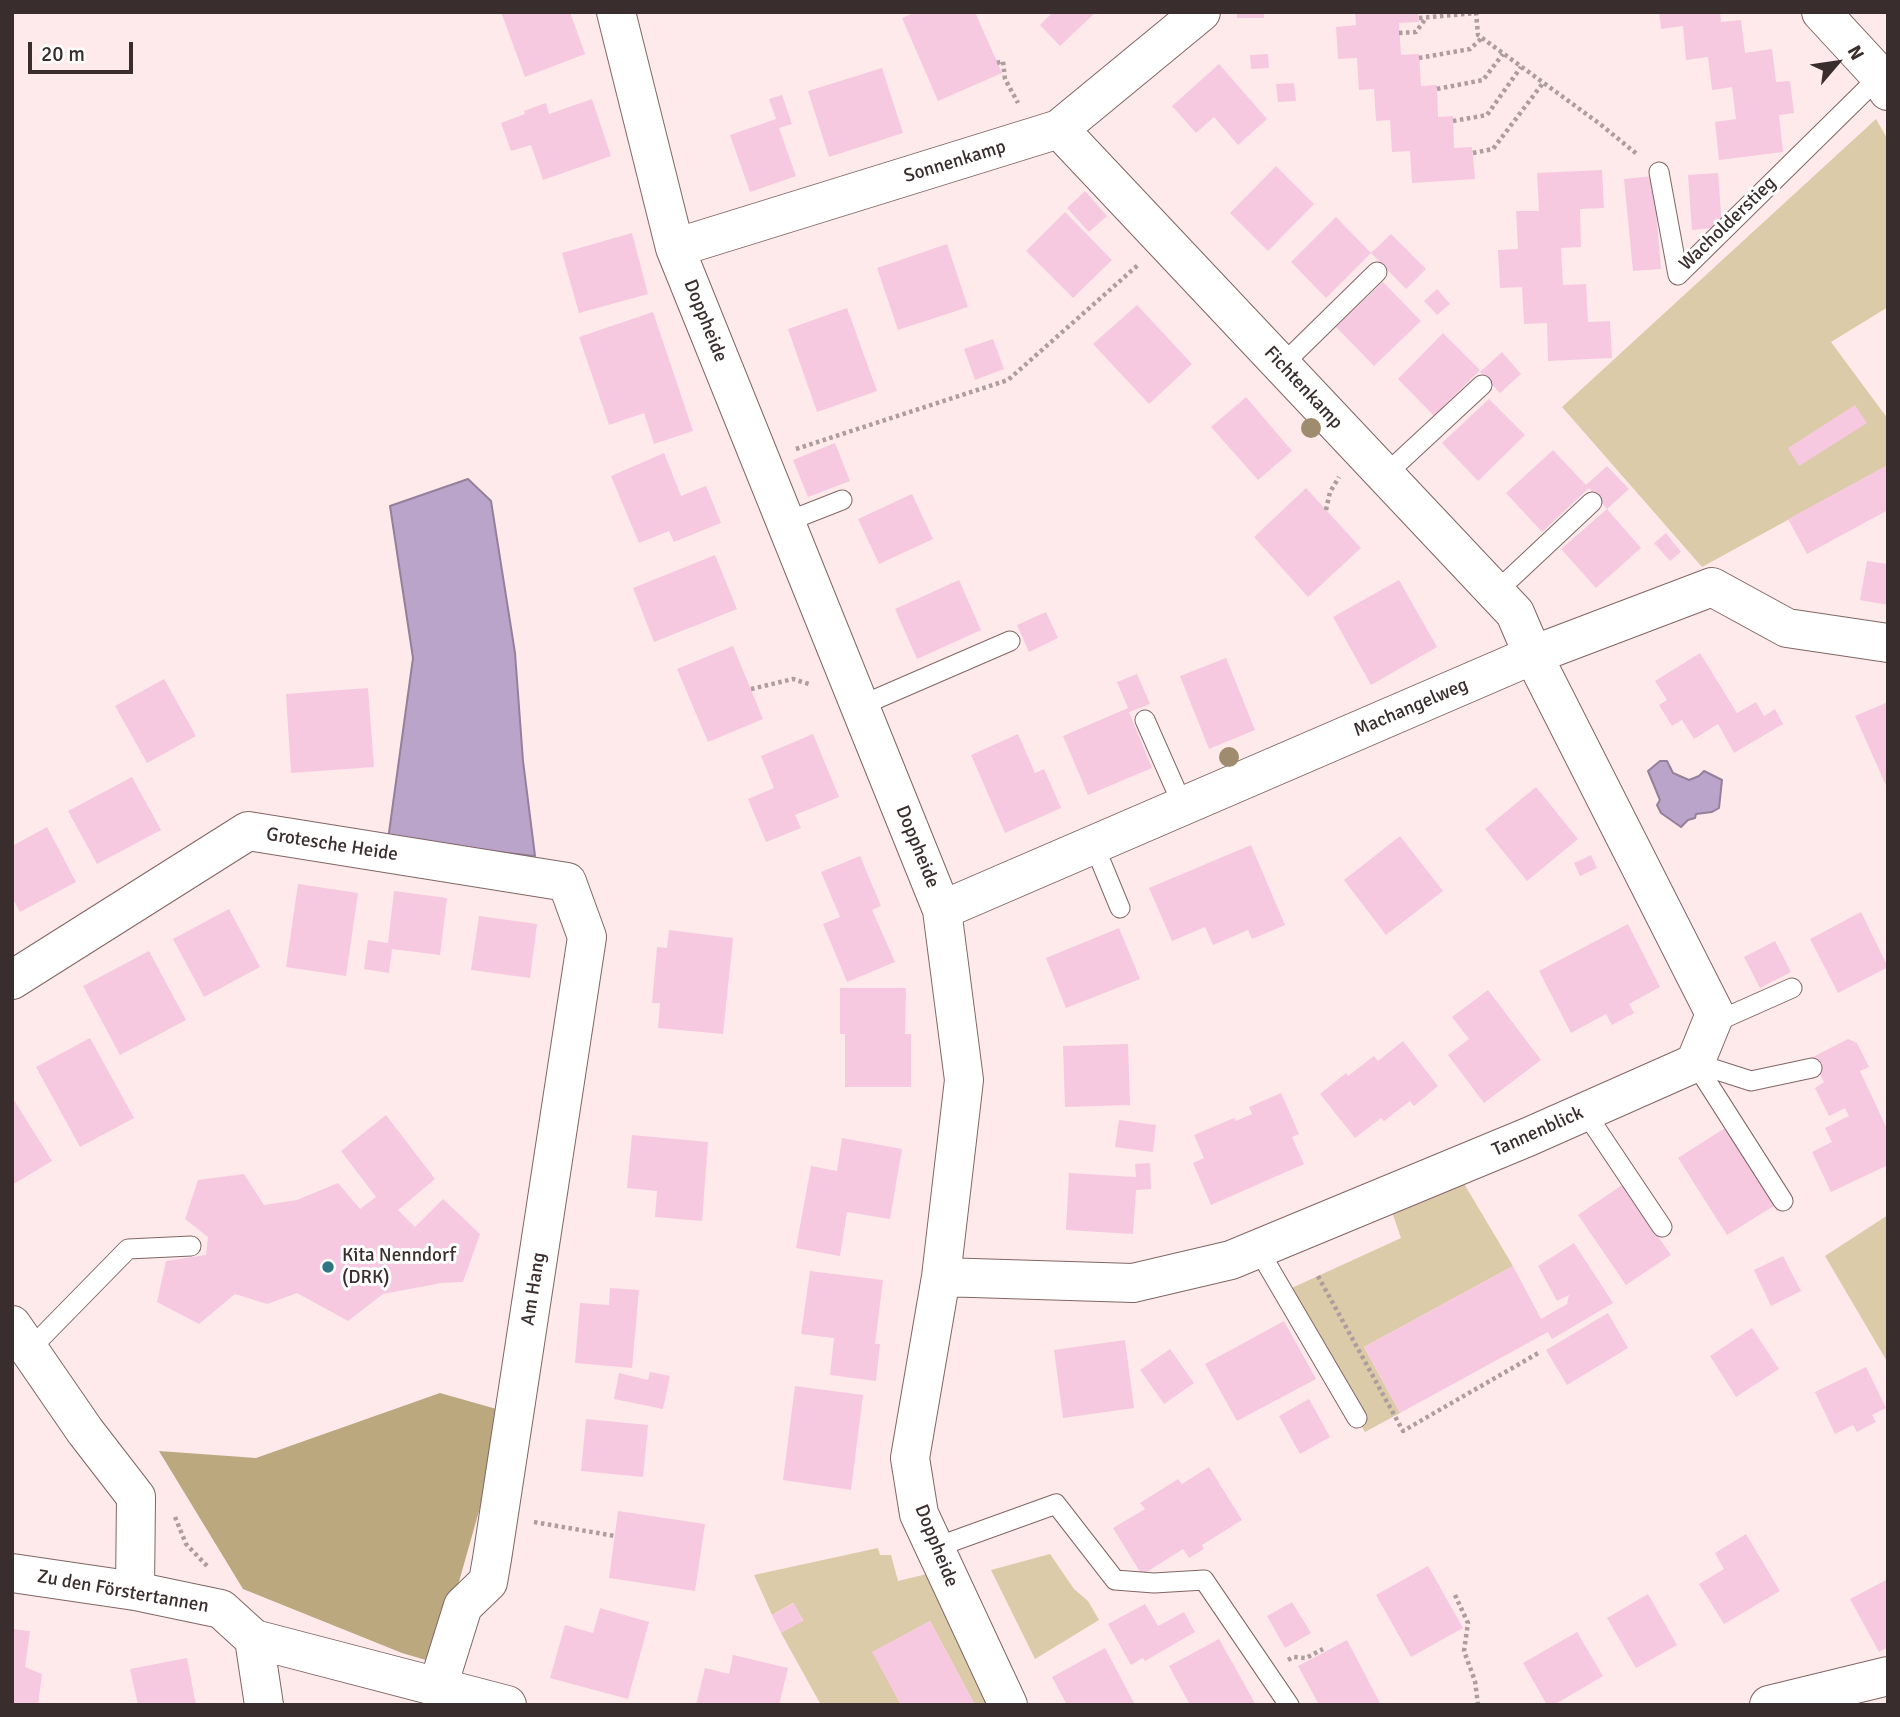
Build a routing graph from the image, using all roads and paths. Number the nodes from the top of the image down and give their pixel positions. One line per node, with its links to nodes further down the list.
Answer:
1 (616, 12): 21 (street, Doppheide)
2 (1201, 12): 17 (street, Sonnenkamp)
3 (1821, 12): 14 (street)
4 (1476, 13): 5 (path); 8 (path)
5 (1427, 17): 6 (path); 7 (path)
6 (1419, 18)
7 (1399, 33)
8 (1482, 38): 9 (path); 10 (path)
9 (1503, 54): 12 (path); 15 (path)
10 (1419, 58)
11 (998, 63): 17 (path)
12 (1521, 67): 13 (path); 16 (path)
13 (1543, 83): 18 (path); 19 (path)
14 (1884, 83): 19 (lane, Wacholderstieg)
15 (1437, 89)
16 (1453, 121)
17 (1044, 134): 20 (street, Fichtenkamp); 21 (street, Sonnenkamp)
18 (1473, 153)
19 (1659, 172)
20 (1164, 241): 23 (street, Fichtenkamp); 25 (path)
21 (676, 248): 25 (street, Doppheide)
22 (1377, 272): 23 (lane)
23 (1281, 366): 26 (street, Fichtenkamp)
24 (1482, 385): 26 (lane)
25 (761, 460): 29 (street, Doppheide)
26 (1385, 475): 30 (street, Fichtenkamp)
27 (842, 500): 29 (lane)
28 (1592, 502): 30 (lane)
29 (786, 522): 35 (street, Doppheide)
30 (1496, 592): 33 (street, Fichtenkamp)
31 (1010, 641): 35 (lane)
32 (1888, 643): 33 (street, Machangelweg)
33 (1533, 655): 37 (street, Machangelweg); 44 (street)
34 (751, 689): 35 (path)
35 (855, 693): 41 (street, Doppheide)
36 (1145, 720): 37 (lane)
37 (1183, 806): 38 (street, Machangelweg)
38 (1094, 845): 40 (lane); 41 (street, Machangelweg)
39 (567, 881): 42 (street, Grotesche Heide); 57 (street, Am Hang)
40 (1120, 908)
41 (942, 910): 53 (street, Doppheide)
42 (12, 980)
43 (1792, 988): 44 (lane)
44 (1710, 1025): 45 (street)
45 (1695, 1063): 46 (lane); 47 (street, Tannenblick); 48 (lane)
46 (1812, 1068)
47 (1585, 1112): 49 (lane); 51 (street, Tannenblick)
48 (1783, 1200)
49 (1662, 1227)
50 (191, 1246): 54 (lane)
51 (1258, 1249): 53 (street, Tannenblick); 56 (lane)
52 (1318, 1276): 55 (path)
53 (941, 1277): 59 (street, Doppheide)
54 (21, 1337): 61 (street)
55 (1540, 1352)
56 (1357, 1418)
57 (498, 1517): 58 (path); 65 (street, Am Hang)
58 (615, 1536)
59 (934, 1548): 68 (street, Doppheide); 69 (lane)
60 (12, 1573): 61 (street, Zu den Förstertannen)
61 (135, 1591): 63 (street, Zu den Förstertannen)
62 (1455, 1594): 70 (path)
63 (254, 1639): 65 (street, Zu den Förstertannen); 66 (street)
64 (1888, 1676): 71 (street)
65 (438, 1686): 67 (street, Zu den Förstertannen)
66 (264, 1705)
67 (507, 1705)
68 (1008, 1705)
69 (1289, 1705)
70 (1478, 1705)
71 (1769, 1705)

